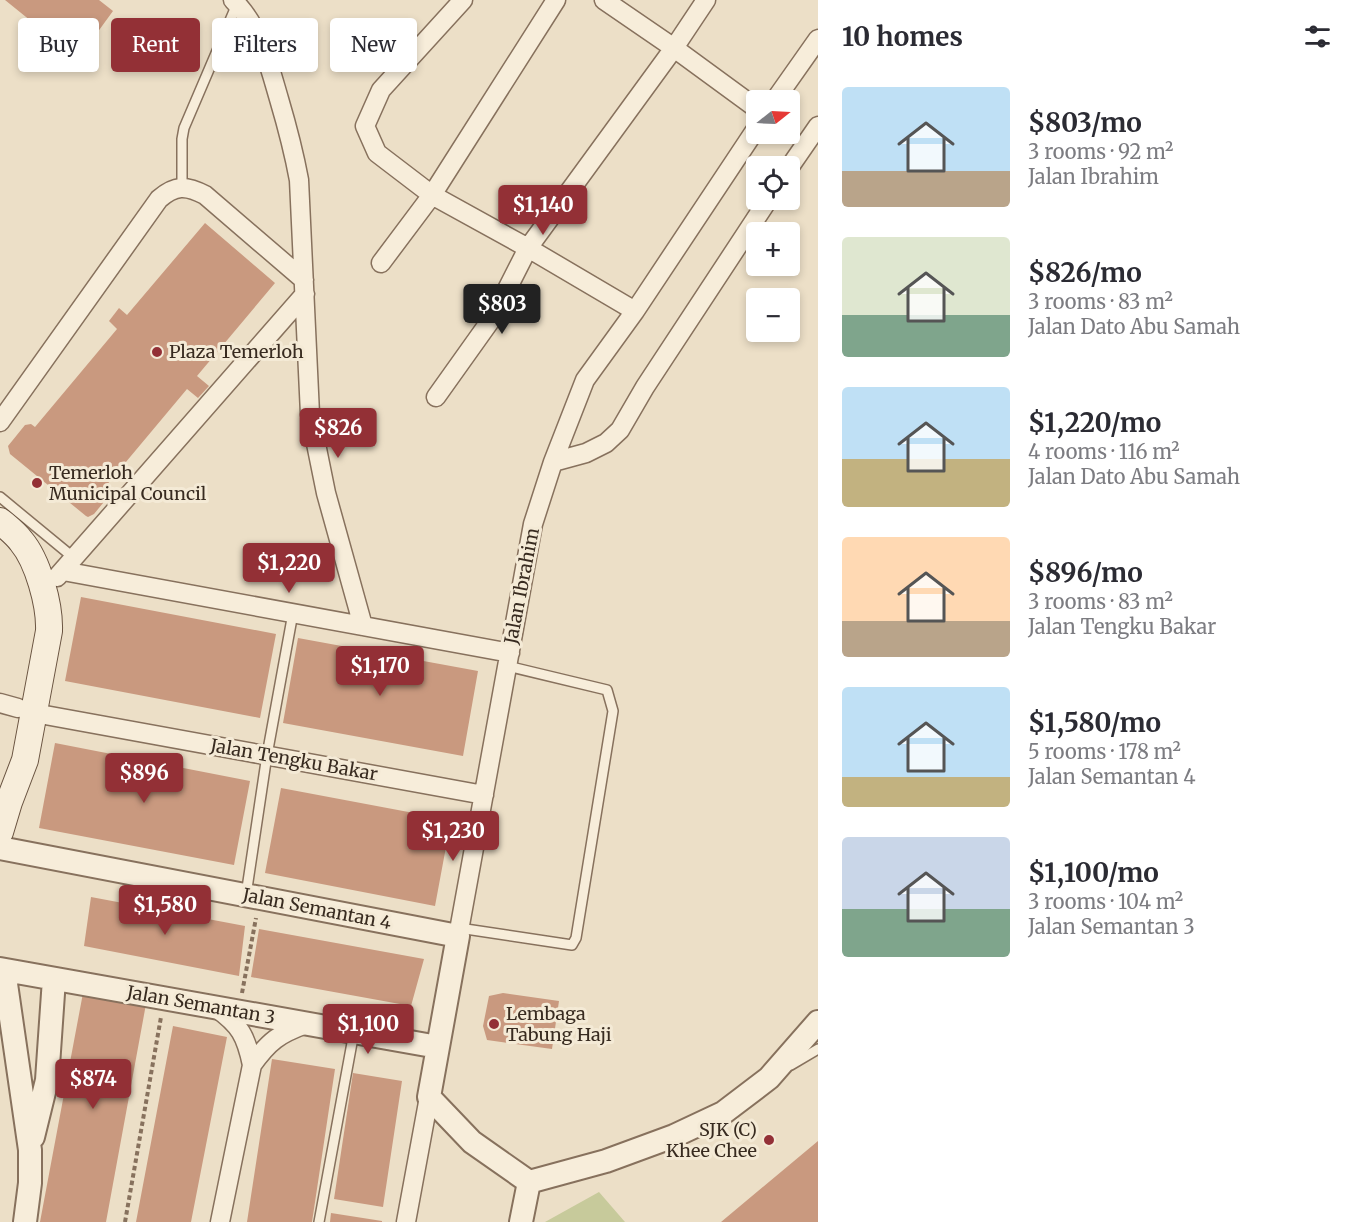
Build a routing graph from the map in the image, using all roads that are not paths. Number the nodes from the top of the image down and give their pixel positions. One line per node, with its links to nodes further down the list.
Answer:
1 (463, 0): 14 (street)
2 (555, 0): 14 (street)
3 (604, 0): 7 (street)
4 (706, 0): 7 (street)
5 (235, 2): 13 (lane); 18 (street)
6 (818, 39): 8 (street)
7 (674, 48): 9 (street); 16 (street)
8 (783, 90)
9 (746, 101)
10 (818, 126): 12 (street)
11 (746, 144): 19 (street, Jalan Ibrahim)
12 (797, 156)
13 (182, 187): 18 (street); 21 (street)
14 (432, 195): 16 (street); 17 (street)
15 (761, 210): 22 (street)
16 (528, 248): 19 (street); 20 (street)
17 (381, 263)
18 (304, 287): 26 (street); 29 (street)
19 (635, 311): 22 (street, Jalan Ibrahim)
20 (436, 397)
21 (0, 422)
22 (553, 462): 30 (street, Jalan Ibrahim)
23 (0, 497): 26 (lane)
24 (0, 521): 25 (main road)
25 (32, 558): 27 (main road); 31 (main road)
26 (68, 564): 27 (street); 28 (street)
27 (44, 592): 31 (main road)
28 (293, 613): 29 (street); 32 (lane)
29 (363, 626): 30 (street)
30 (508, 659): 33 (street, Jalan Ibrahim); 37 (lane)
31 (18, 708): 32 (street, Jalan Tengku Bakar); 34 (main road)
32 (267, 755): 33 (street, Jalan Tengku Bakar); 36 (lane)
33 (484, 795): 37 (street, Jalan Ibrahim)
34 (0, 832)
35 (0, 848): 36 (street, Jalan Semantan 4)
36 (253, 897): 37 (street, Jalan Semantan 4)
37 (459, 932): 44 (street, Jalan Ibrahim)
38 (2, 969): 39 (street, Jalan Semantan 3); 49 (street)
39 (54, 979): 40 (street, Jalan Semantan 3); 49 (street)
40 (215, 1007): 42 (street, Jalan Semantan 3); 46 (street)
41 (818, 1022): 47 (street)
42 (306, 1024): 43 (street, Jalan Semantan 3); 46 (street)
43 (354, 1032): 44 (street, Jalan Semantan 3); 53 (lane)
44 (438, 1047): 48 (street, Jalan Ibrahim)
45 (818, 1049): 47 (lane)
46 (252, 1065): 52 (street)
47 (769, 1078): 50 (street)
48 (429, 1097): 50 (street); 54 (street, Jalan Ibrahim)
49 (30, 1150): 51 (street)
50 (529, 1182): 55 (street)
51 (26, 1222)
52 (220, 1222)
53 (319, 1222)
54 (406, 1222)
55 (521, 1222)

